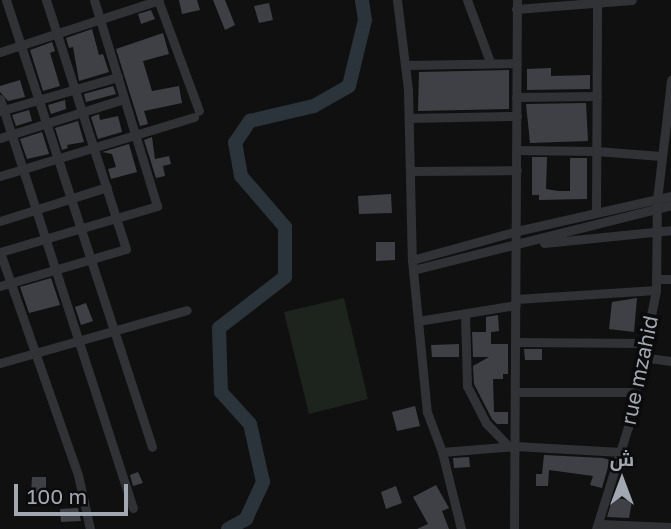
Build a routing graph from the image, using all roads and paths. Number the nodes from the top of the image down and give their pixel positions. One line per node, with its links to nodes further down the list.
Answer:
1 (6, 0): 8 (street); 13 (street)
2 (46, 0): 12 (street)
3 (94, 0): 11 (street)
4 (158, 0): 11 (street); 32 (street)
5 (397, 0): 17 (street)
6 (467, 0): 15 (street)
7 (632, 0): 9 (street)
8 (0, 2)
9 (597, 2): 10 (street); 21 (street)
10 (517, 5): 16 (street)
11 (100, 19): 12 (street); 18 (street)
12 (57, 33): 13 (street); 20 (street)
13 (21, 45): 14 (street); 25 (street)
14 (0, 52)
15 (490, 62): 16 (street); 17 (street)
16 (516, 63): 22 (street)
17 (405, 65): 29 (street)
18 (118, 77): 20 (street); 24 (street)
19 (671, 80): 37 (street, rue mzahid)
20 (75, 89): 25 (street); 27 (street)
21 (597, 96): 22 (street); 36 (street)
22 (516, 97): 28 (street)
23 (0, 99): 26 (street)
24 (124, 99): 27 (street); 32 (street)
25 (39, 100): 26 (street); 30 (street)
26 (2, 110): 31 (street)
27 (82, 112): 30 (street); 34 (street)
28 (517, 116): 29 (street); 35 (street)
29 (409, 118): 41 (street)
30 (47, 123): 31 (street); 38 (street)
31 (12, 134): 33 (street); 39 (street)
32 (135, 134): 34 (street); 50 (street)
33 (0, 138)
34 (93, 147): 38 (street); 43 (street)
35 (517, 150): 36 (street); 40 (street)
36 (596, 151): 37 (street); 49 (street)
37 (661, 156): 46 (street, rue mzahid)
38 (58, 158): 39 (street); 45 (street)
39 (23, 168): 42 (street); 48 (street)
40 (517, 170): 41 (street); 54 (street)
41 (410, 171): 59 (street)
42 (0, 176)
43 (107, 187): 45 (street); 50 (street)
44 (671, 197): 46 (street)
45 (71, 198): 48 (street); 52 (street)
46 (657, 204): 47 (street); 49 (street); 55 (street, rue mzahid); 57 (street)
47 (671, 205)
48 (36, 209): 51 (street); 56 (street)
49 (596, 213): 54 (street)
50 (117, 219): 52 (street); 58 (street)
51 (0, 221)
52 (81, 229): 56 (street); 58 (street)
53 (671, 230): 55 (street)
54 (517, 231): 57 (street); 59 (street)
55 (656, 232): 57 (street); 62 (street, rue mzahid)
56 (46, 239): 60 (street); 64 (street)
57 (517, 246): 61 (street); 66 (street)
58 (90, 259): 60 (street); 70 (street)
59 (412, 260): 61 (street)
60 (56, 270): 64 (street); 71 (street)
61 (413, 270): 69 (street)
62 (656, 279): 63 (street); 65 (street, rue mzahid)
63 (671, 279)
64 (5, 285): 74 (street)
65 (656, 290): 66 (street); 73 (street, rue mzahid)
66 (516, 302): 68 (street); 72 (street)
67 (187, 310): 70 (street)
68 (465, 314): 69 (street); 80 (street)
69 (418, 321): 82 (street)
70 (114, 330): 71 (street); 81 (street)
71 (79, 340): 74 (street); 84 (street)
72 (516, 342): 73 (street); 78 (street)
73 (645, 343): 75 (street, rue mzahid)
74 (35, 353): 77 (street); 87 (street)
75 (642, 357): 76 (street); 79 (street, rue mzahid)
76 (671, 361)
77 (0, 363)
78 (515, 392): 79 (street); 80 (street)
79 (635, 392): 83 (street, rue mzahid)
80 (512, 446): 82 (street); 83 (street); 89 (street)
81 (152, 447)
82 (442, 452): 88 (street)
83 (621, 452): 85 (street, rue mzahid)
84 (133, 508)
85 (598, 526): 86 (street)
86 (671, 527)
87 (90, 529)
88 (461, 529)
89 (514, 529)

